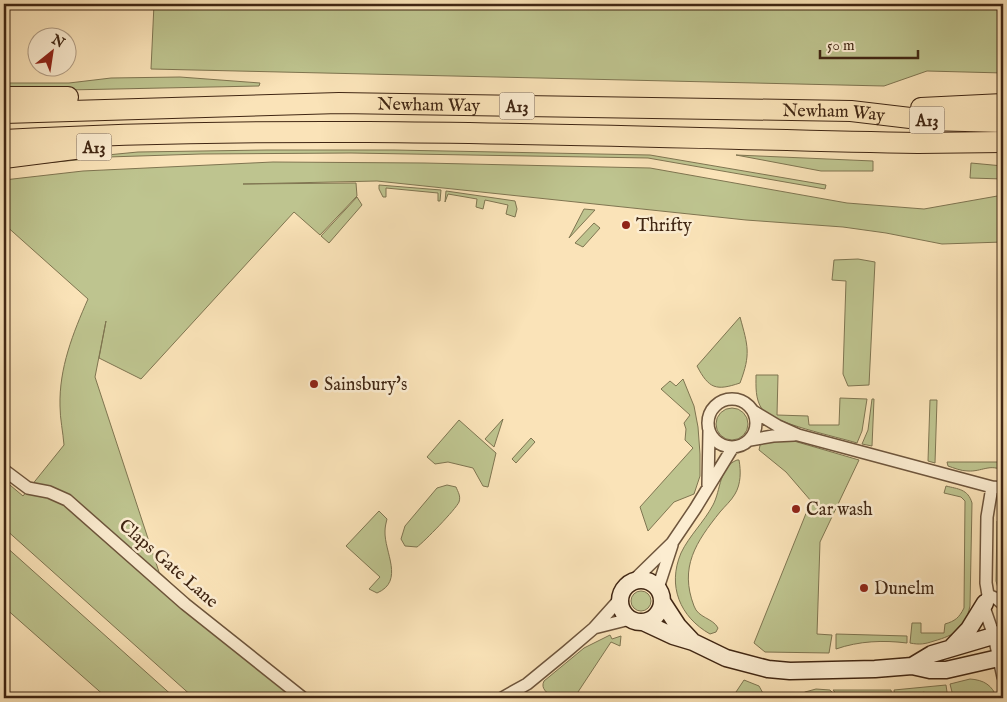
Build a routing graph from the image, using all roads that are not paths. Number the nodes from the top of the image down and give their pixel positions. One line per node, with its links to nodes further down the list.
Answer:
1 (4, 98): 3 (highway, A13)
2 (1003, 104): 4 (highway, A13)
3 (182, 107): 4 (highway, Newham Way / A13); 5 (highway, Newham Way / A13)
4 (851, 111): 6 (highway, Newham Way / A13)
5 (4, 113)
6 (1003, 122)
7 (183, 133): 8 (highway, Newham Way / A13); 10 (highway, Newham Way / A13); 12 (highway, A13)
8 (4, 140)
9 (1003, 142): 10 (highway, Newham Way / A13)
10 (918, 143): 11 (highway, A13)
11 (1003, 156)
12 (4, 158)
13 (753, 410): 14 (street); 15 (street); 16 (street)
14 (709, 431): 17 (street); 19 (street)
15 (798, 435): 16 (street); 20 (street)
16 (750, 440): 17 (street)
17 (733, 447): 19 (street)
18 (4, 470): 35 (street, Claps Gate Lane)
19 (708, 487): 21 (street)
20 (998, 488): 25 (street)
21 (672, 543): 22 (street); 23 (street)
22 (632, 582): 23 (street); 24 (street)
23 (661, 596): 27 (street); 30 (street)
24 (620, 599): 27 (street); 28 (street)
25 (987, 599): 26 (street); 29 (street); 31 (street)
26 (1003, 604)
27 (637, 621): 28 (street); 30 (street)
28 (594, 628): 36 (street)
29 (1000, 636): 31 (street); 32 (street)
30 (693, 642): 33 (street)
31 (952, 647): 33 (street)
32 (1001, 658): 33 (street); 34 (street)
33 (912, 666)
34 (1003, 676)
35 (303, 698)
36 (502, 698)

